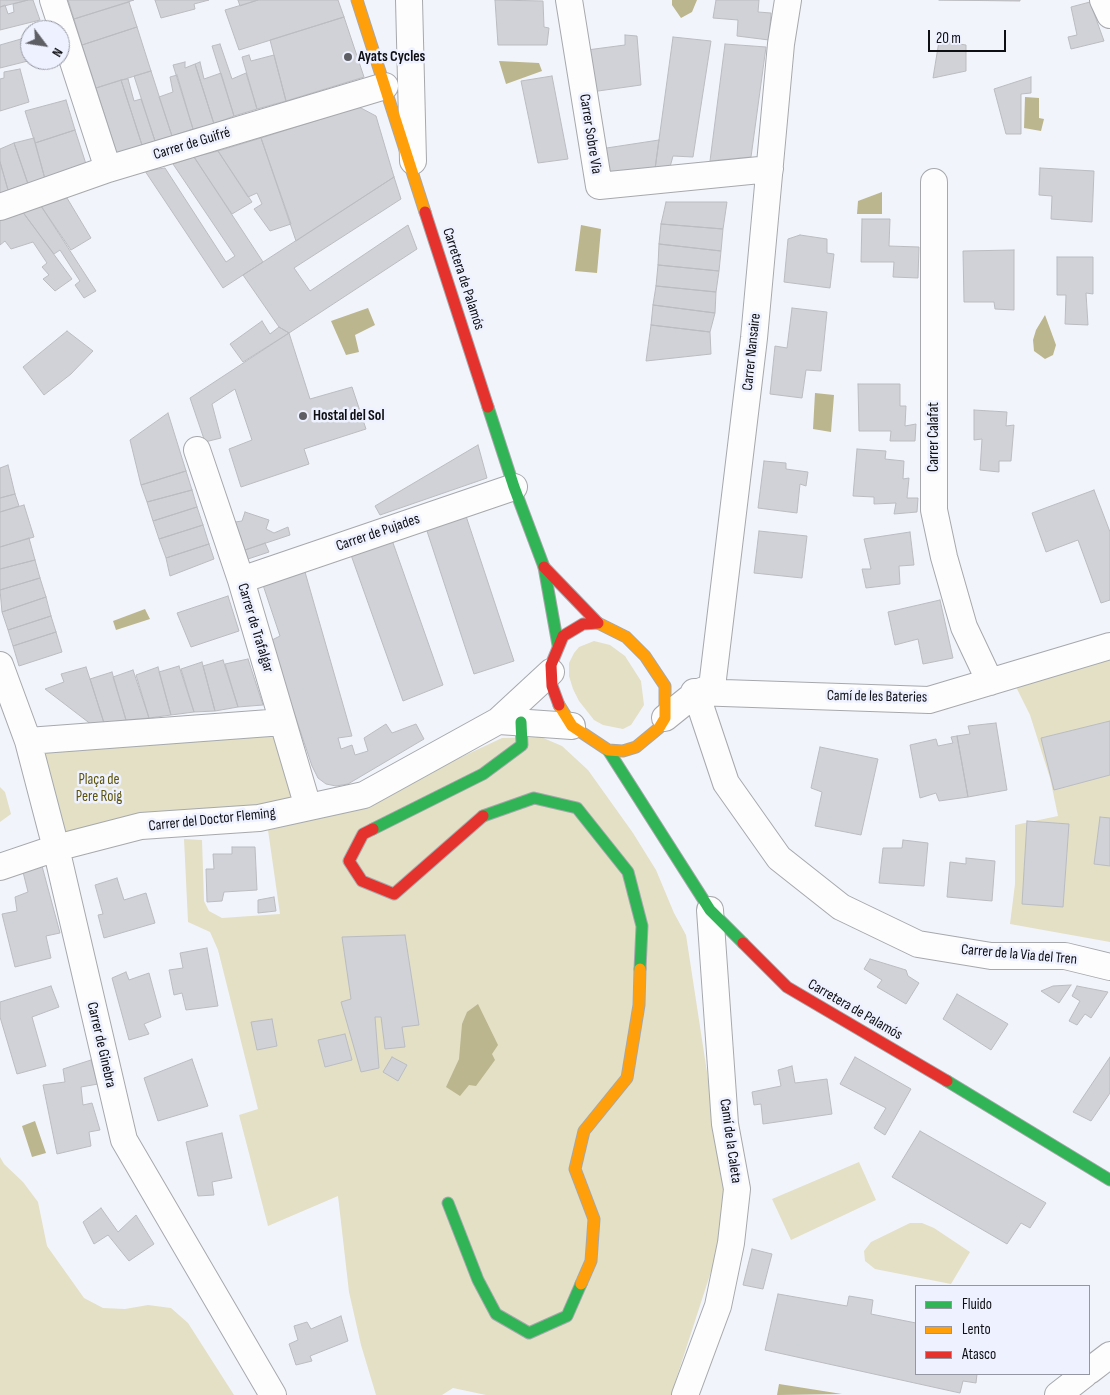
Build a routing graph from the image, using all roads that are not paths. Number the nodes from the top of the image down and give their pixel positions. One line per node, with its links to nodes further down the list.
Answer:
1 (53, 0): 10 (street)
2 (357, 0): 8 (main road, Carretera de Palamós)
3 (409, 0): 11 (street)
4 (569, 0): 9 (street, Carrer Sobre Via)
5 (788, 0): 9 (street, Carrer Nansaire)
6 (1103, 0): 7 (street)
7 (1110, 15)
8 (385, 86): 10 (street, Carrer de Guifré); 11 (main road, Carretera de Palamós)
9 (770, 169): 25 (street, Carrer Nansaire)
10 (108, 170): 13 (street, Carrer de Guifré)
11 (413, 172): 15 (main road, Carretera de Palamós)
12 (934, 182): 24 (street, Carrer Calafat)
13 (0, 207)
14 (197, 450): 17 (street, Carrer de Trafalgar)
15 (514, 487): 16 (main road, Carretera de Palamós); 17 (street, Carrer de Pujades)
16 (544, 567): 18 (main road, Carretera de Palamós); 19 (main road, Carretera de Palamós)
17 (241, 580): 27 (street, Carrer de Trafalgar)
18 (598, 623): 19 (main road); 23 (main road)
19 (558, 645): 22 (main road)
20 (1110, 646): 24 (street, Camí de les Bateries)
21 (0, 665): 30 (street, Carrer de Ginebra)
22 (551, 672): 28 (street, Carrer del Doctor Fleming); 29 (main road)
23 (658, 673): 25 (street); 26 (main road)
24 (990, 682): 25 (street, Camí de les Bateries)
25 (696, 693): 26 (street); 40 (street, Carrer de la Via del Tren)
26 (665, 718): 31 (main road)
27 (283, 722): 30 (street); 36 (street, Carrer de Trafalgar)
28 (509, 722): 29 (street); 36 (street, Carrer del Doctor Fleming); 42 (main road)
29 (572, 726): 32 (main road)
30 (28, 741): 37 (street, Carrer de Ginebra)
31 (645, 741): 32 (main road); 33 (main road)
32 (608, 750): 35 (main road, Carretera de Palamós)
33 (642, 757)
34 (641, 784): 35 (main road, Carretera de Palamós)
35 (642, 803): 39 (main road, Carretera de Palamós)
36 (308, 807): 37 (street, Carrer del Doctor Fleming)
37 (56, 848): 38 (street, Carrer del Doctor Fleming); 46 (street, Carrer de Ginebra)
38 (0, 866)
39 (710, 910): 41 (main road, Carretera de Palamós); 47 (street, Camí de la Caleta)
40 (1110, 967)
41 (1110, 1180)
42 (448, 1203)
43 (1110, 1354): 44 (street)
44 (1090, 1370)
45 (1084, 1375): 48 (street)
46 (272, 1395)
47 (685, 1395)
48 (1058, 1395)

